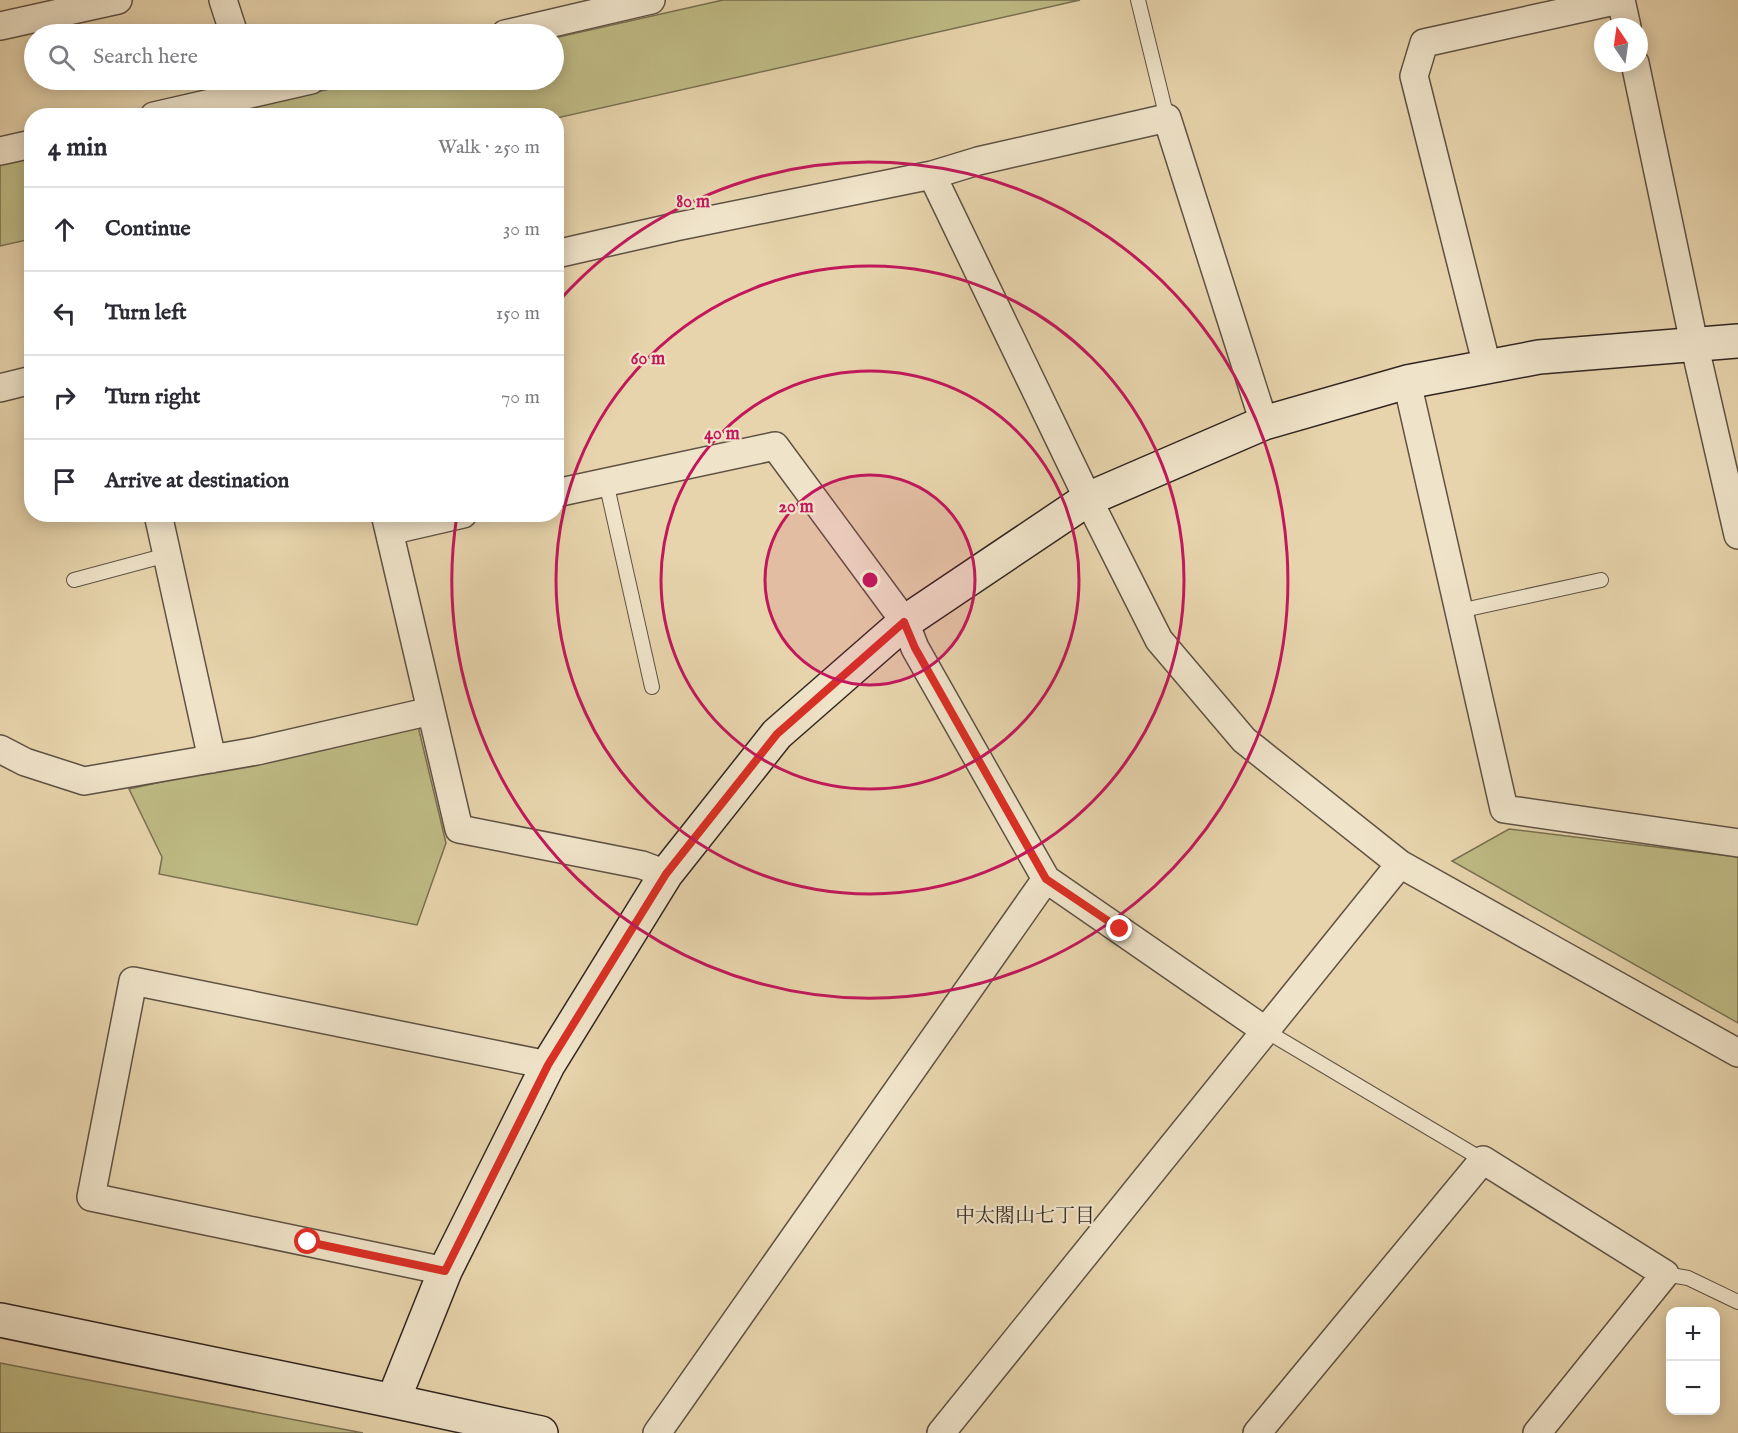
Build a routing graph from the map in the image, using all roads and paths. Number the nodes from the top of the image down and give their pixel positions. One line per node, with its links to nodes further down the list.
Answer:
1 (118, 0): 9 (street)
2 (223, 0): 7 (street)
3 (651, 0): 8 (street)
4 (1138, 0): 13 (lane)
5 (1620, 0): 6 (street); 20 (street)
6 (1625, 18)
7 (231, 24)
8 (548, 24)
9 (0, 26)
10 (1637, 72): 19 (street)
11 (237, 90): 12 (street)
12 (180, 108)
13 (1167, 118): 16 (street); 24 (street)
14 (24, 146): 15 (street)
15 (0, 151)
16 (932, 175): 17 (street); 27 (street)
17 (564, 252)
18 (1738, 341): 19 (street)
19 (1694, 344): 20 (street); 30 (street)
20 (1487, 366): 22 (street)
21 (24, 382): 23 (street)
22 (1407, 382): 24 (street); 34 (street)
23 (0, 388)
24 (1264, 423): 27 (street)
25 (606, 482): 26 (street); 35 (street); 36 (lane)
26 (564, 491)
27 (1088, 500): 35 (street); 41 (street)
28 (160, 522): 31 (street)
29 (387, 523): 37 (street)
30 (1738, 535)
31 (167, 555): 32 (lane); 39 (street)
32 (74, 580)
33 (1601, 580): 34 (lane)
34 (1459, 611): 40 (street)
35 (904, 622): 42 (street); 43 (street)
36 (652, 687)
37 (431, 711): 39 (street); 42 (street)
38 (0, 748): 39 (street)
39 (212, 759)
40 (1738, 843)
41 (1400, 864): 44 (street); 45 (street)
42 (666, 874): 46 (street)
43 (1046, 879): 44 (street); 54 (street)
44 (1266, 1030): 47 (lane); 55 (street)
45 (1738, 1053)
46 (548, 1065): 48 (street); 48 (street)
47 (1483, 1160): 49 (street); 56 (street)
48 (445, 1271): 52 (street)
49 (1665, 1274): 50 (lane); 57 (street)
50 (1738, 1302)
51 (0, 1320): 52 (street)
52 (393, 1401): 53 (street)
53 (541, 1433)
54 (657, 1433)
55 (941, 1433)
56 (1257, 1433)
57 (1538, 1433)

